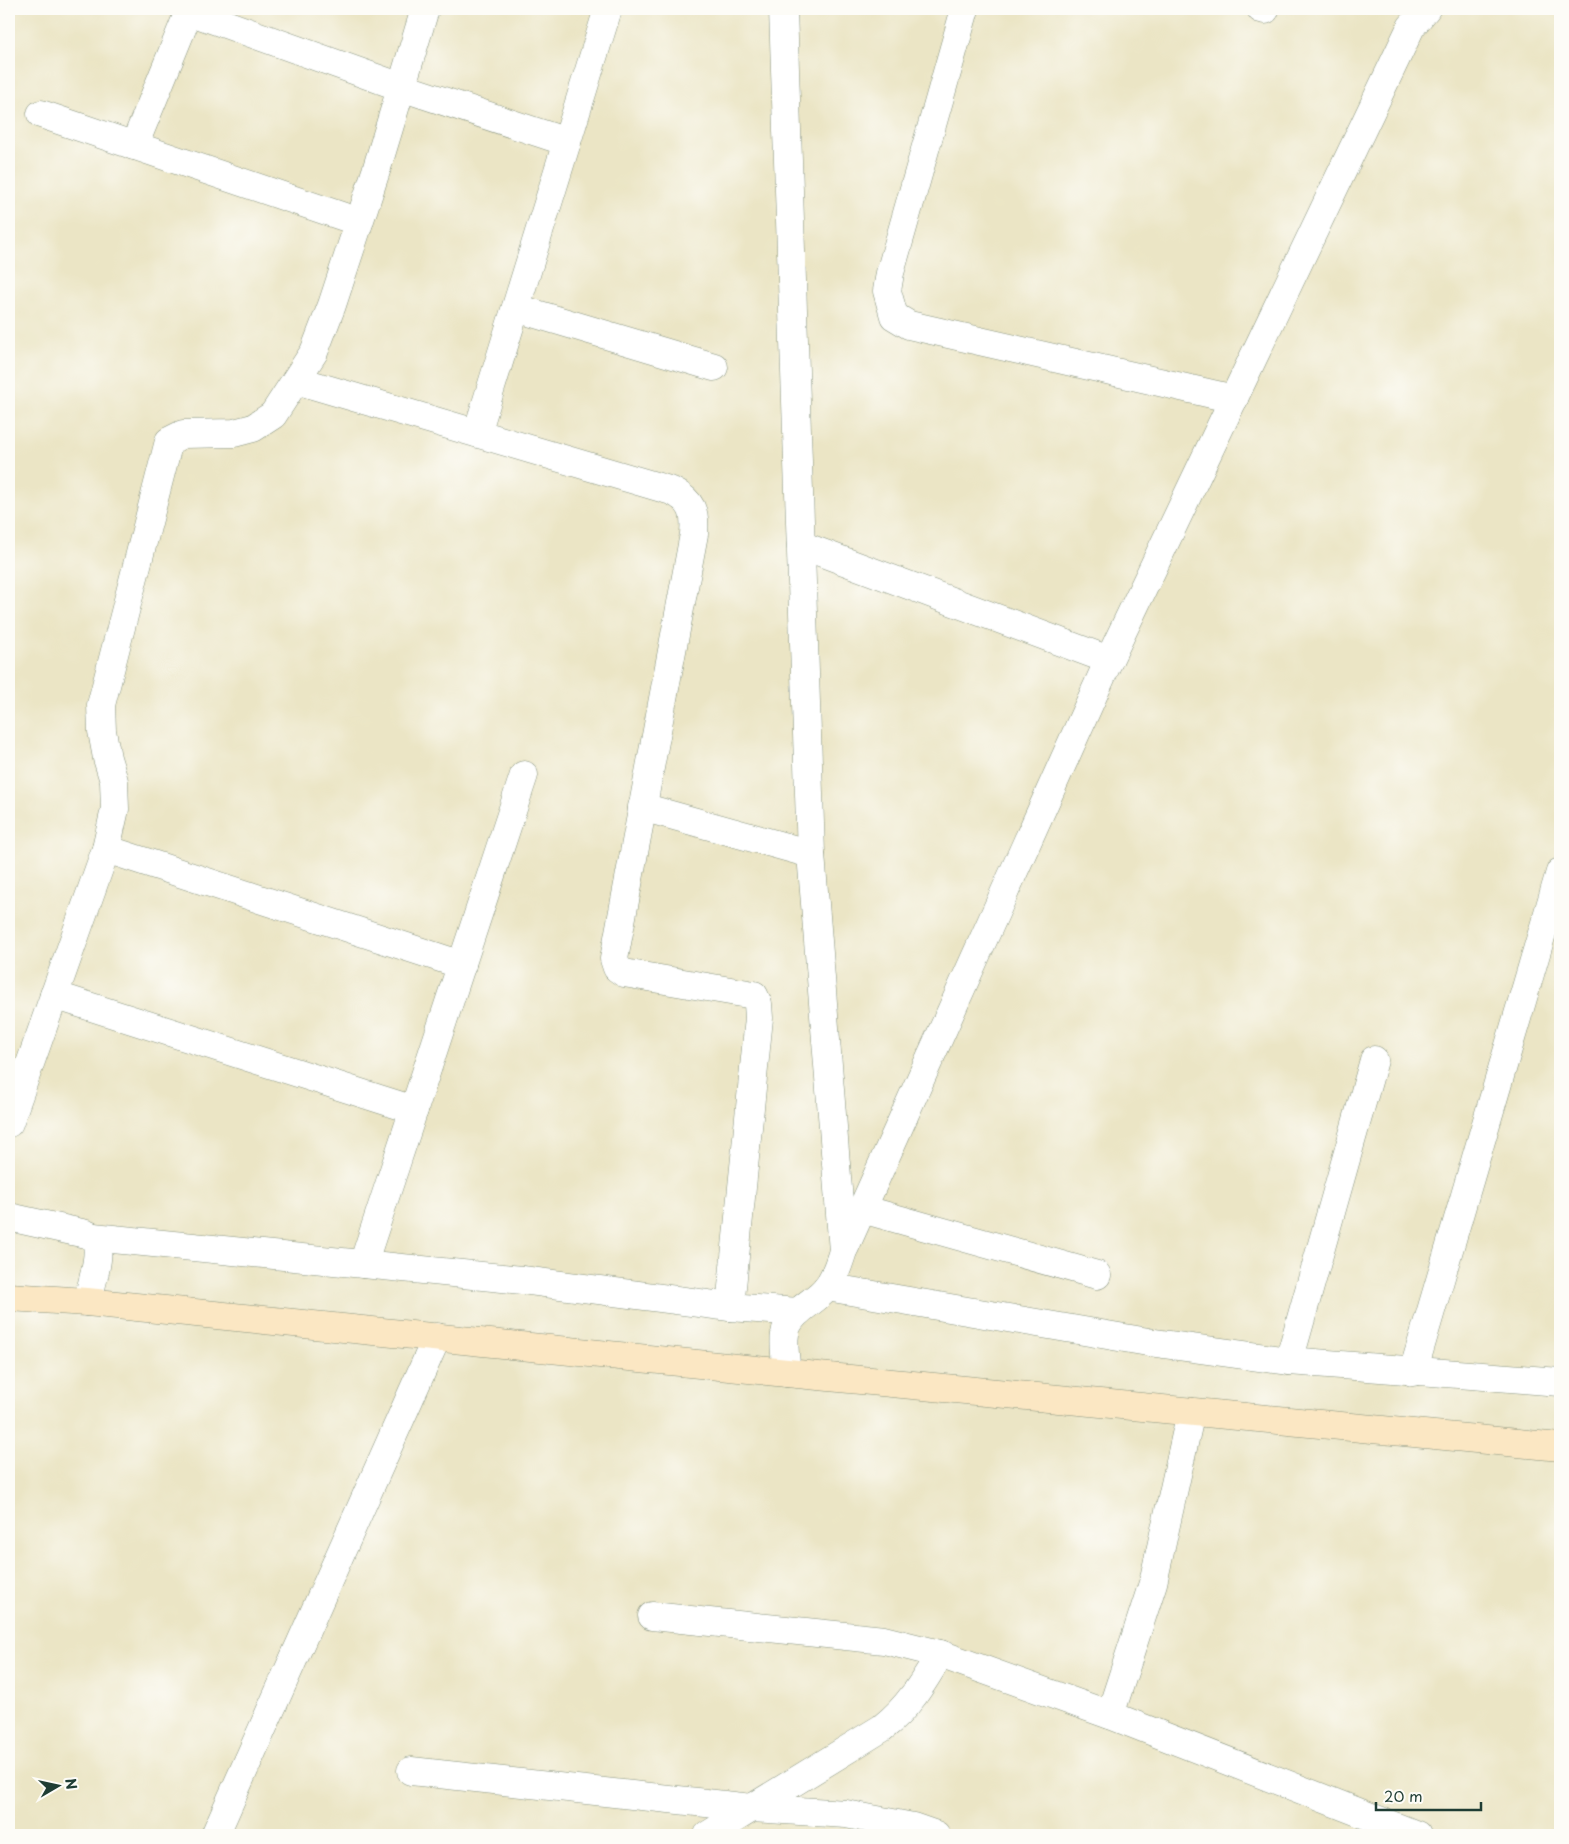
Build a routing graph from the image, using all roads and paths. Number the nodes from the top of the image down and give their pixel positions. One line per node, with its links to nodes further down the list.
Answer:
1 (425, 9): 7 (street)
2 (608, 9): 9 (street)
3 (783, 9): 17 (street)
4 (965, 9): 15 (street)
5 (1426, 9): 15 (street)
6 (189, 10): 7 (street); 10 (street)
7 (401, 87): 9 (street); 11 (street)
8 (41, 114): 10 (street)
9 (567, 142): 12 (street)
10 (134, 146): 11 (street)
11 (359, 222): 14 (street)
12 (516, 308): 13 (street); 16 (street)
13 (714, 367)
14 (296, 380): 16 (street); 21 (street)
15 (1234, 399): 18 (street)
16 (477, 433): 20 (street)
17 (801, 545): 18 (street); 22 (street)
18 (1108, 660): 29 (street)
19 (524, 775): 24 (street)
20 (642, 808): 22 (street); 38 (street)
21 (106, 849): 24 (street); 25 (street)
22 (811, 854): 32 (street)
23 (1560, 872): 42 (street)
24 (462, 965): 27 (street)
25 (54, 995): 27 (street); 28 (street)
26 (1374, 1060): 41 (street)
27 (414, 1110): 33 (street)
28 (9, 1123)
29 (862, 1209): 32 (street); 34 (street)
30 (9, 1217): 31 (street)
31 (95, 1246): 33 (street); 37 (street)
32 (843, 1251): 35 (street)
33 (363, 1264): 38 (street)
34 (1098, 1275)
35 (827, 1287): 40 (street); 41 (street)
36 (9, 1297): 37 (street)
37 (88, 1297): 39 (street)
38 (730, 1307): 40 (street)
39 (437, 1337): 40 (street); 51 (street)
40 (789, 1345): 44 (street)
41 (1289, 1361): 42 (street)
42 (1413, 1372): 43 (street)
43 (1560, 1382)
44 (1191, 1412): 45 (street); 48 (street)
45 (1560, 1447)
46 (652, 1616): 47 (street)
47 (940, 1654): 48 (street); 50 (street)
48 (1110, 1715): 54 (street)
49 (410, 1771): 50 (street)
50 (752, 1808): 52 (street); 53 (street)
51 (215, 1835)
52 (708, 1835)
53 (936, 1835)
54 (1417, 1835)

